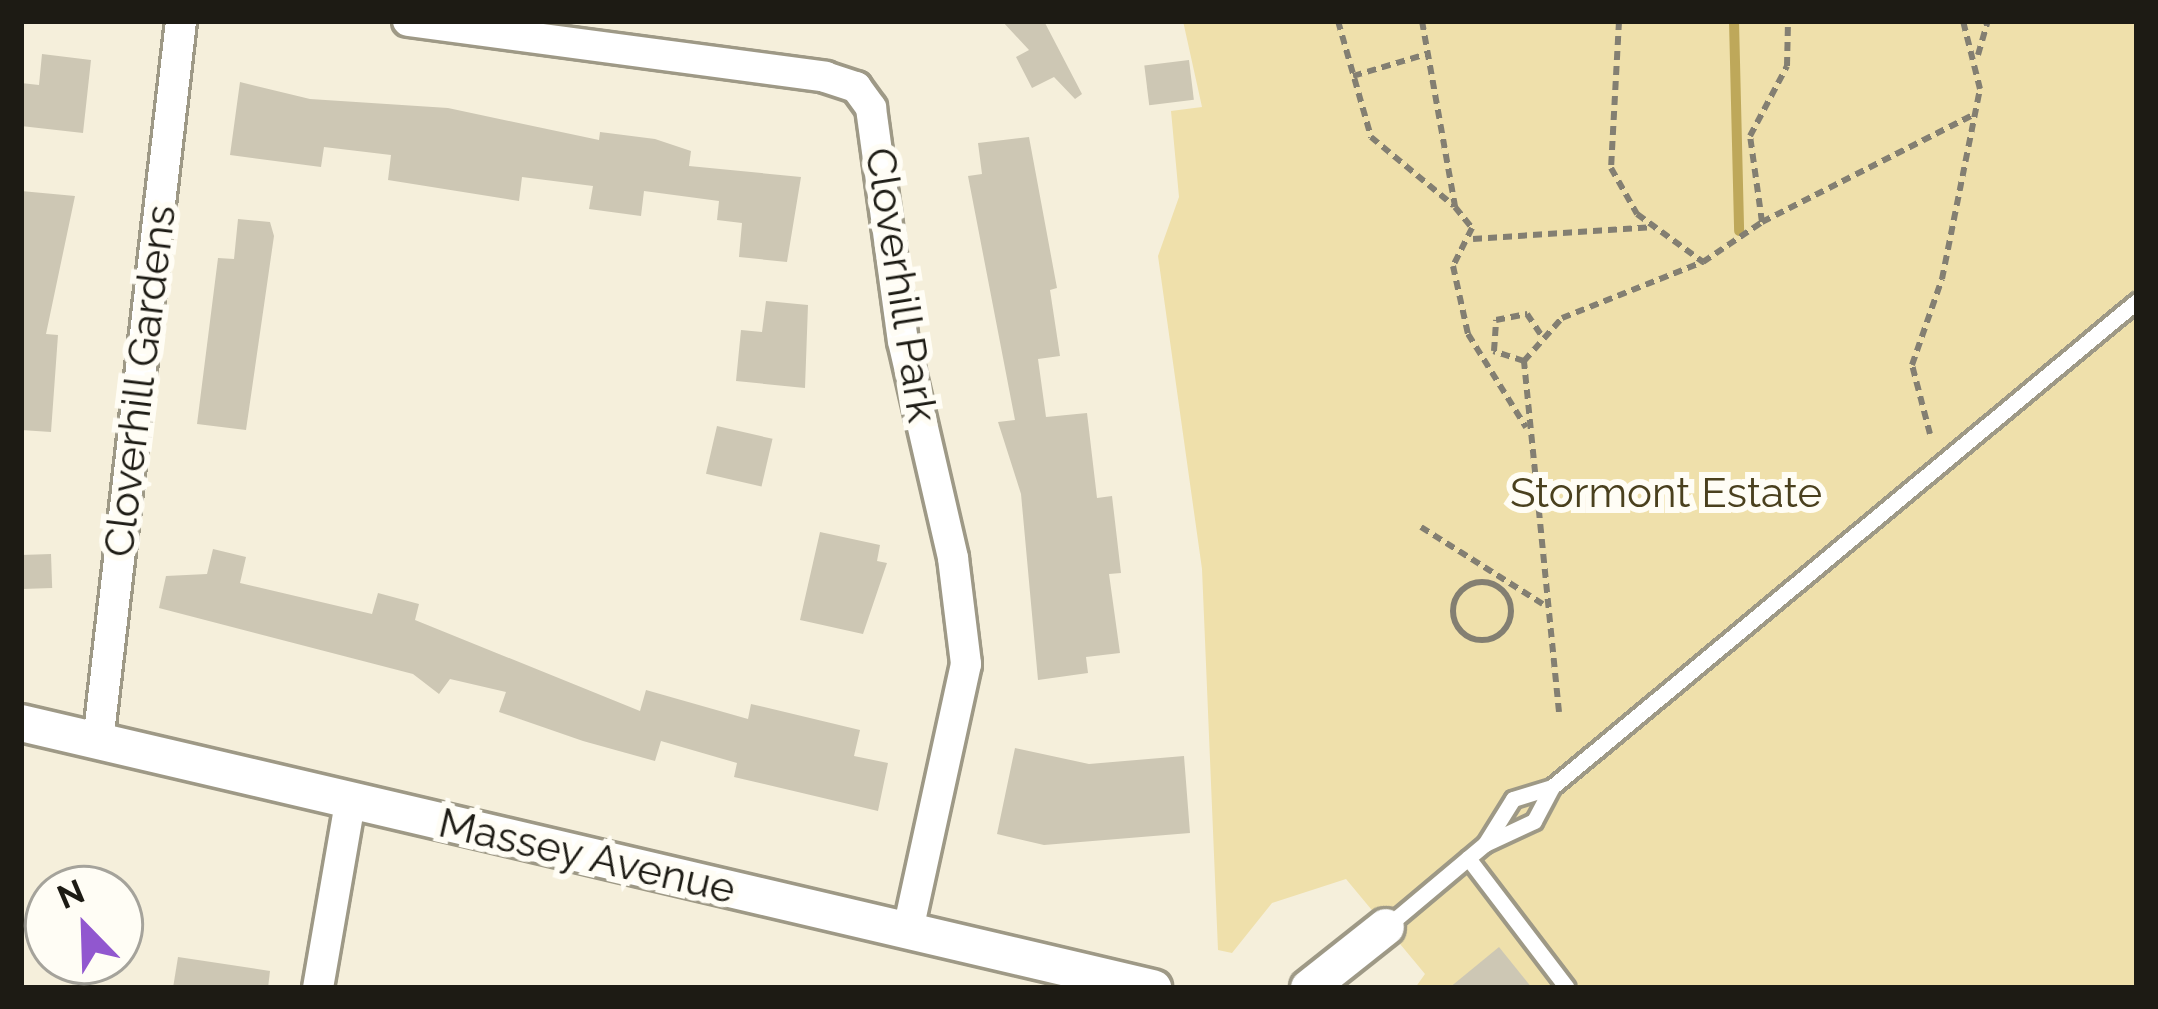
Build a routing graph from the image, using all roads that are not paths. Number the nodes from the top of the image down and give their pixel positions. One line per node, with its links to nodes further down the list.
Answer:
1 (181, 21): 5 (street, Cloverhill Gardens)
2 (408, 21): 11 (street, Cloverhill Park)
3 (2137, 301): 6 (lane)
4 (21, 723): 5 (street, Massey Avenue)
5 (98, 742): 7 (street, Massey Avenue)
6 (1552, 787): 8 (lane); 8 (lane)
7 (350, 802): 11 (street, Massey Avenue); 12 (street)
8 (1484, 844): 9 (lane)
9 (1468, 858): 10 (lane); 15 (lane)
10 (1386, 927): 14 (street)
11 (908, 932): 13 (street, Massey Avenue)
12 (318, 988)
13 (1153, 988)
14 (1309, 988)
15 (1567, 988)

